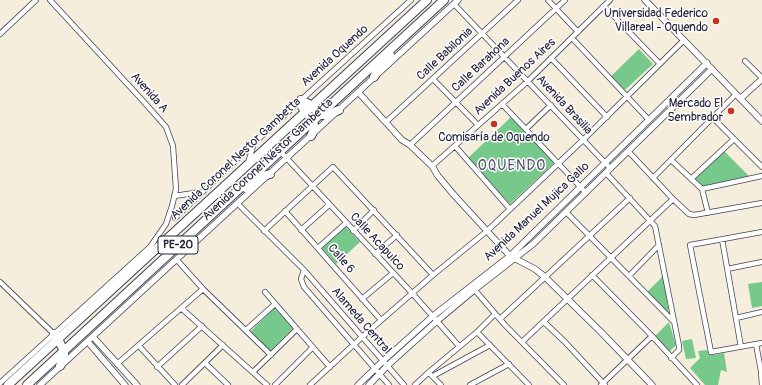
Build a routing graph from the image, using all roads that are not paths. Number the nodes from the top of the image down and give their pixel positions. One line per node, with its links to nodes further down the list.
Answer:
1 (36, 0): 15 (street)
2 (50, 0): 77 (street, Avenida A)
3 (411, 0): 34 (street, Avenida Oquendo)
4 (427, 0): 37 (highway, Avenida Coronel Nestor Gambetta / PE-20)
5 (444, 0): 19 (highway, Avenida Coronel Nestor Gambetta / PE-20)
6 (518, 0): 16 (street, Calle Babilonia)
7 (548, 0): 13 (street)
8 (565, 0): 13 (street, Calle Barahona)
9 (610, 0): 12 (street, Avenida Buenos Aires)
10 (645, 0): 18 (street)
11 (456, 2): 16 (street, Avenida Brasilia); 26 (street, Avenida Coronel Néstor Gambetta)
12 (604, 6): 14 (street, Avenida Buenos Aires); 24 (street)
13 (556, 8): 14 (street); 20 (street, Calle Barahona)
14 (578, 32): 17 (street, Avenida Buenos Aires)
15 (0, 34)
16 (482, 34): 20 (street, Avenida Brasilia); 28 (street, Calle Babilonia)
17 (572, 38): 21 (street, Avenida Buenos Aires); 32 (street)
18 (684, 40): 23 (street); 24 (street)
19 (395, 45): 26 (highway); 41 (highway, Avenida Coronel Nestor Gambetta / PE-20)
20 (505, 57): 29 (street, Avenida Brasilia); 35 (street, Calle Barahona)
21 (551, 58): 29 (street, Avenida Buenos Aires); 42 (street)
22 (745, 61): 27 (street)
23 (707, 63): 25 (street); 44 (street, Avenida Manuel Mujica Gallo)
24 (660, 64): 32 (street)
25 (712, 69): 31 (street); 57 (street, Avenida Manuel Mujica Gallo)
26 (374, 77): 30 (street, Avenida Coronel Néstor Gambetta)
27 (762, 78): 33 (street)
28 (433, 79): 35 (street); 47 (street, Calle Babilonia)
29 (528, 81): 36 (street, Avenida Buenos Aires); 38 (street, Avenida Brasilia)
30 (358, 92): 39 (street, Avenida Coronel Néstor Gambetta); 47 (street)
31 (736, 94): 33 (street); 43 (street)
32 (627, 96): 42 (street); 44 (street)
33 (741, 98): 46 (street)
34 (301, 100): 37 (highway); 40 (highway); 53 (street, Avenida Oquendo)
35 (456, 102): 48 (street); 54 (street, Calle Barahona)
36 (502, 104): 48 (street, Avenida Buenos Aires); 49 (street)
37 (311, 105): 40 (highway, Avenida Coronel Nestor Gambetta / PE-20); 41 (highway)
38 (550, 105): 49 (street); 52 (street, Avenida Brasilia)
39 (339, 110): 41 (highway); 50 (street, Avenida Coronel Néstor Gambetta)
40 (304, 112): 45 (highway); 62 (highway, Avenida Coronel Nestor Gambetta / PE-20)
41 (320, 115): 45 (highway, Avenida Coronel Nestor Gambetta / PE-20)
42 (607, 117): 52 (street)
43 (713, 118): 51 (street); 59 (street)
44 (649, 120): 61 (street, Avenida Manuel Mujica Gallo)
45 (313, 121): 50 (highway); 56 (highway, Avenida Coronel Nestor Gambetta / PE-20)
46 (762, 121)
47 (386, 122): 54 (street)
48 (478, 125): 55 (street, Avenida Buenos Aires)
49 (526, 129): 60 (street)
50 (311, 136): 58 (street, Avenida Coronel Néstor Gambetta)
51 (734, 139): 64 (street); 70 (street)
52 (584, 140): 60 (street); 61 (street, Avenida Brasilia)
53 (254, 143): 62 (street, Avenida Oquendo); 74 (street, Avenida A)
54 (410, 145): 63 (street)
55 (455, 146): 63 (street, Avenida Buenos Aires); 83 (street)
56 (280, 151): 58 (street, Calle Acapulco); 75 (highway, Avenida Coronel Nestor Gambetta / PE-20)
57 (628, 151): 65 (street, Avenida Manuel Mujica Gallo); 69 (street)
58 (286, 158): 67 (street, Avenida Coronel Néstor Gambetta); 71 (street, Calle Acapulco)
59 (670, 160): 69 (street); 70 (street)
60 (558, 163): 72 (street); 83 (street)
61 (605, 163): 65 (street, Avenida Brasilia); 72 (street, Avenida Manuel Mujica Gallo)
62 (247, 165): 92 (highway, Avenida Coronel Nestor Gambetta / PE-20)
63 (432, 166): 96 (street)
64 (762, 167)
65 (610, 168): 66 (street, Avenida Manuel Mujica Gallo)
66 (606, 173): 76 (street, Avenida Manuel Mujica Gallo); 78 (street)
67 (270, 174): 75 (highway); 81 (street, Avenida Coronel Néstor Gambetta)
68 (762, 176): 73 (street)
69 (653, 178): 79 (street)
70 (691, 179): 73 (street)
71 (312, 186): 82 (street, Calle Acapulco); 84 (street); 85 (street)
72 (581, 187): 76 (street); 104 (street, Avenida Manuel Mujica Gallo)
73 (702, 189): 87 (street)
74 (203, 191): 77 (street); 88 (street, Avenida A)
75 (235, 193): 153 (highway, Avenida Coronel Nestor Gambetta / PE-20)
76 (586, 193): 86 (street, Avenida Manuel Mujica Gallo)
77 (174, 196): 91 (street, Avenida A)
78 (630, 198): 89 (street); 99 (street)
79 (673, 199): 87 (street); 89 (street)
80 (762, 203): 87 (street)
81 (238, 204): 95 (street, Alameda Central); 107 (street, Avenida Coronel Néstor Gambetta)
82 (329, 205): 90 (street, Calle Acapulco); 93 (street)
83 (510, 209): 96 (street)
84 (374, 210): 94 (street); 98 (street)
85 (285, 211): 93 (street, Calle 6); 95 (street)
86 (566, 212): 99 (street); 106 (street, Avenida Manuel Mujica Gallo)
87 (708, 213)
88 (175, 218): 91 (street, Avenida A); 92 (street)
89 (651, 220): 101 (street); 105 (street)
90 (346, 223): 94 (street, Calle Acapulco); 102 (street)
91 (166, 224): 139 (street, Avenida A)
92 (183, 224): 139 (highway, Avenida Coronel Nestor Gambetta / PE-20)
93 (302, 230): 102 (street, Calle 6)
94 (353, 230): 103 (street, Calle Acapulco)
95 (264, 231): 110 (street, Alameda Central)
96 (487, 231): 104 (street); 112 (street)
97 (762, 232): 100 (street)
98 (397, 235): 103 (street); 112 (street)
99 (590, 236): 105 (street); 115 (street)
100 (722, 239): 109 (street); 152 (street)
101 (659, 245): 114 (street); 132 (street)
102 (318, 248): 121 (street, Calle 6)
103 (375, 254): 111 (street, Calle Acapulco)
104 (510, 256): 106 (street); 117 (street, Avenida Manuel Mujica Gallo)
105 (610, 258): 113 (street); 114 (street)
106 (516, 259): 115 (street); 117 (street, Avenida Manuel Mujica Gallo)
107 (177, 260): 118 (street); 140 (street, Avenida Coronel Néstor Gambetta)
108 (762, 262): 109 (street)
109 (727, 269): 128 (street)
110 (304, 270): 141 (street, Alameda Central); 145 (street, Alameda Central)
111 (393, 273): 120 (street, Calle Acapulco); 121 (street)
112 (433, 275): 120 (street)
113 (592, 276): 122 (street); 138 (street)
114 (629, 276): 132 (street)
115 (545, 277): 122 (street); 129 (street)
116 (0, 282): 139 (street)
117 (473, 288): 126 (street); 127 (street, Avenida Manuel Mujica Gallo); 131 (street, Avenida Manuel Mujica Gallo)
118 (204, 289): 124 (street); 136 (street)
119 (265, 292): 123 (street)
120 (412, 293): 127 (street, Calle Acapulco); 130 (street)
121 (362, 299): 130 (street, Calle 6)
122 (567, 299): 133 (street); 156 (street)
123 (275, 304): 135 (street); 136 (street)
124 (181, 308): 134 (street); 149 (street)
125 (762, 312): 128 (street)
126 (495, 314): 129 (street); 137 (street)
127 (433, 316): 131 (street, Calle Acapulco); 157 (street, Avenida Manuel Mujica Gallo)
128 (736, 318): 152 (street)
129 (500, 319): 143 (street)
130 (381, 320): 141 (street)
131 (438, 321): 150 (street, Calle Acapulco); 162 (street, Avenida Manuel Mujica Gallo)
132 (674, 321): 155 (street)
133 (544, 322): 143 (street); 174 (street)
134 (202, 326): 147 (street); 163 (street)
135 (297, 329): 151 (street); 154 (street)
136 (246, 330): 154 (street)
137 (477, 332): 148 (street); 150 (street)
138 (652, 336): 155 (street); 156 (street)
139 (56, 337): 153 (highway); 171 (street); 175 (highway, Avenida Coronel Nestor Gambetta / PE-20)
140 (93, 337): 142 (street, Avenida Coronel Néstor Gambetta); 159 (street)
141 (362, 337): 145 (street); 157 (street, Alameda Central)
142 (88, 342): 161 (street, Avenida Coronel Néstor Gambetta); 178 (street)
143 (522, 342): 173 (street)
144 (762, 343): 146 (street)
145 (354, 344): 164 (street); 165 (street, Alameda Central)
146 (756, 344): 152 (street); 169 (street)
147 (223, 345): 158 (street); 166 (street)
148 (490, 345): 160 (street); 170 (street)
149 (139, 346): 159 (street); 163 (street)
150 (459, 346): 167 (street)
151 (313, 347): 164 (street); 184 (street)
152 (741, 347)
153 (64, 351): 161 (highway); 176 (highway, Avenida Coronel Nestor Gambetta / PE-20)
154 (271, 354): 166 (street)
155 (671, 358): 194 (street)
156 (628, 360): 174 (street); 193 (street)
157 (383, 361): 162 (street, Alameda Central); 165 (street, Avenida Manuel Mujica Gallo)
158 (205, 363): 181 (street); 182 (street)
159 (117, 364): 179 (street)
160 (509, 364): 172 (street); 192 (street)
161 (60, 366): 177 (street, Avenida Coronel Néstor Gambetta)
162 (387, 366): 168 (street, Avenida Manuel Mujica Gallo); 189 (street, Alameda Central)
163 (158, 367): 180 (street)
164 (330, 367): 185 (street)
165 (374, 369): 168 (street, Alameda Central); 186 (street, Avenida Manuel Mujica Gallo)
166 (253, 372): 183 (street)
167 (429, 372): 170 (street); 190 (street)
168 (379, 374): 187 (street, Avenida Manuel Mujica Gallo); 188 (street, Alameda Central)
169 (762, 374): 195 (street)
170 (433, 376): 191 (street)
171 (0, 383)
172 (473, 384)
173 (562, 384)
174 (603, 384)
175 (8, 385)
176 (27, 385)
177 (40, 385)
178 (125, 385)
179 (137, 385)
180 (175, 385)
181 (182, 385)
182 (228, 385)
183 (266, 385)
184 (275, 385)
185 (310, 385)
186 (358, 385)
187 (368, 385)
188 (389, 385)
189 (404, 385)
190 (415, 385)
191 (440, 385)
192 (529, 385)
193 (652, 385)
194 (697, 385)
195 (762, 385)

